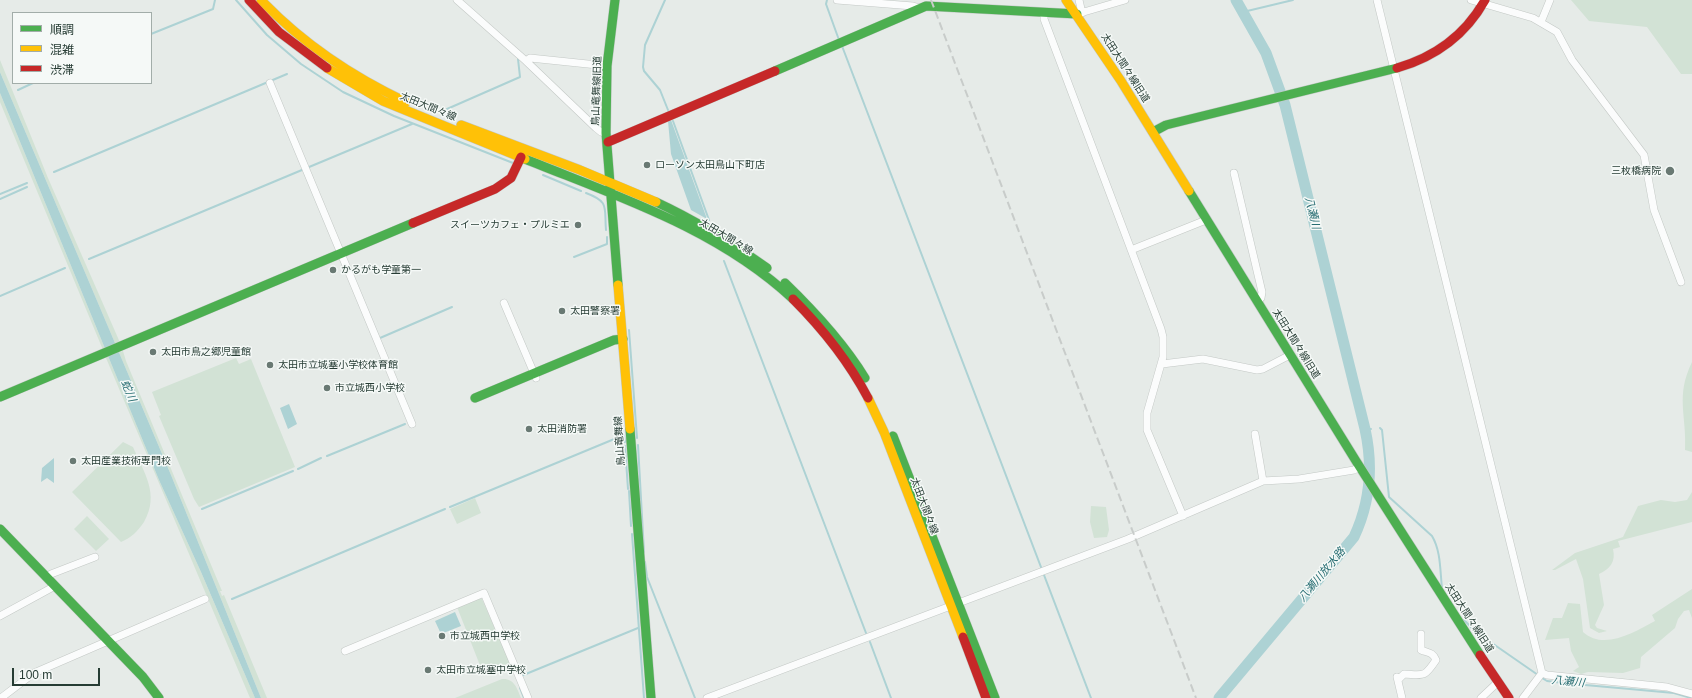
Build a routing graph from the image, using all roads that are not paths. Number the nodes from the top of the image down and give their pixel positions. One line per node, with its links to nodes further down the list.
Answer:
1 (249, 0): 24 (street, 太田大間々線)
2 (261, 0): 26 (street, 太田大間々線)
3 (457, 0): 18 (street)
4 (615, 0): 19 (street, 鳥山竜舞線旧道)
5 (837, 0): 14 (street)
6 (1066, 0): 16 (street, 太田大間々線旧道)
7 (1079, 0): 16 (street)
8 (1125, 0): 16 (street)
9 (1377, 0): 20 (street)
10 (1471, 0): 12 (street)
11 (1550, 0): 17 (street)
12 (1484, 2): 17 (street); 20 (street)
13 (941, 3): 14 (street); 15 (street)
14 (920, 8): 23 (street)
15 (1044, 12): 16 (street); 29 (street)
16 (1079, 14): 22 (street, 太田大間々線旧道)
17 (1541, 22): 31 (street)
18 (526, 61): 19 (street); 23 (street)
19 (607, 66): 23 (street, 鳥山竜舞線旧道)
20 (1394, 68): 22 (street); 54 (street)
21 (270, 83): 30 (street)
22 (1153, 132): 28 (street, 太田大間々線旧道)
23 (607, 137): 26 (street, 鳥山竜舞線旧道)
24 (521, 157): 27 (street, 太田大間々線); 30 (street)
25 (1234, 173): 32 (street)
26 (611, 183): 27 (street, 鳥山竜舞線); 49 (street, 太田大間々線)
27 (612, 194): 34 (street, 鳥山竜舞線); 49 (street, 太田大間々線)
28 (1206, 220): 29 (street); 32 (street, 太田大間々線旧道)
29 (1131, 250): 36 (street)
30 (341, 254): 38 (street); 39 (street)
31 (1681, 282)
32 (1257, 301): 35 (street, 太田大間々線旧道)
33 (504, 303): 37 (street)
34 (624, 342): 37 (street); 60 (street, 鳥山竜舞線)
35 (1290, 355): 36 (street); 41 (street, 太田大間々線旧道)
36 (1162, 364): 43 (street)
37 (535, 376): 37 (street)
38 (0, 398)
39 (412, 424)
40 (1255, 434): 42 (street)
41 (1361, 470): 42 (street); 55 (street, 太田大間々線旧道)
42 (1264, 481): 43 (street)
43 (1183, 516): 49 (street)
44 (0, 529): 46 (street)
45 (95, 557): 46 (street)
46 (47, 577): 47 (street)
47 (55, 586): 50 (street); 52 (street)
48 (205, 599): 52 (street)
49 (955, 604): 61 (street); 62 (street, 太田大間々線); 63 (street, 太田大間々線)
50 (1, 613)
51 (1421, 634): 64 (street)
52 (109, 641): 57 (street); 58 (street)
53 (345, 651): 59 (street)
54 (1540, 676): 56 (street); 67 (street)
55 (1498, 682): 65 (street); 66 (street, 太田大間々線旧道)
56 (1692, 694)
57 (1, 698)
58 (159, 698)
59 (528, 698)
60 (651, 698)
61 (707, 698)
62 (986, 698)
63 (995, 698)
64 (1402, 698)
65 (1481, 698)
66 (1509, 698)
67 (1523, 698)

